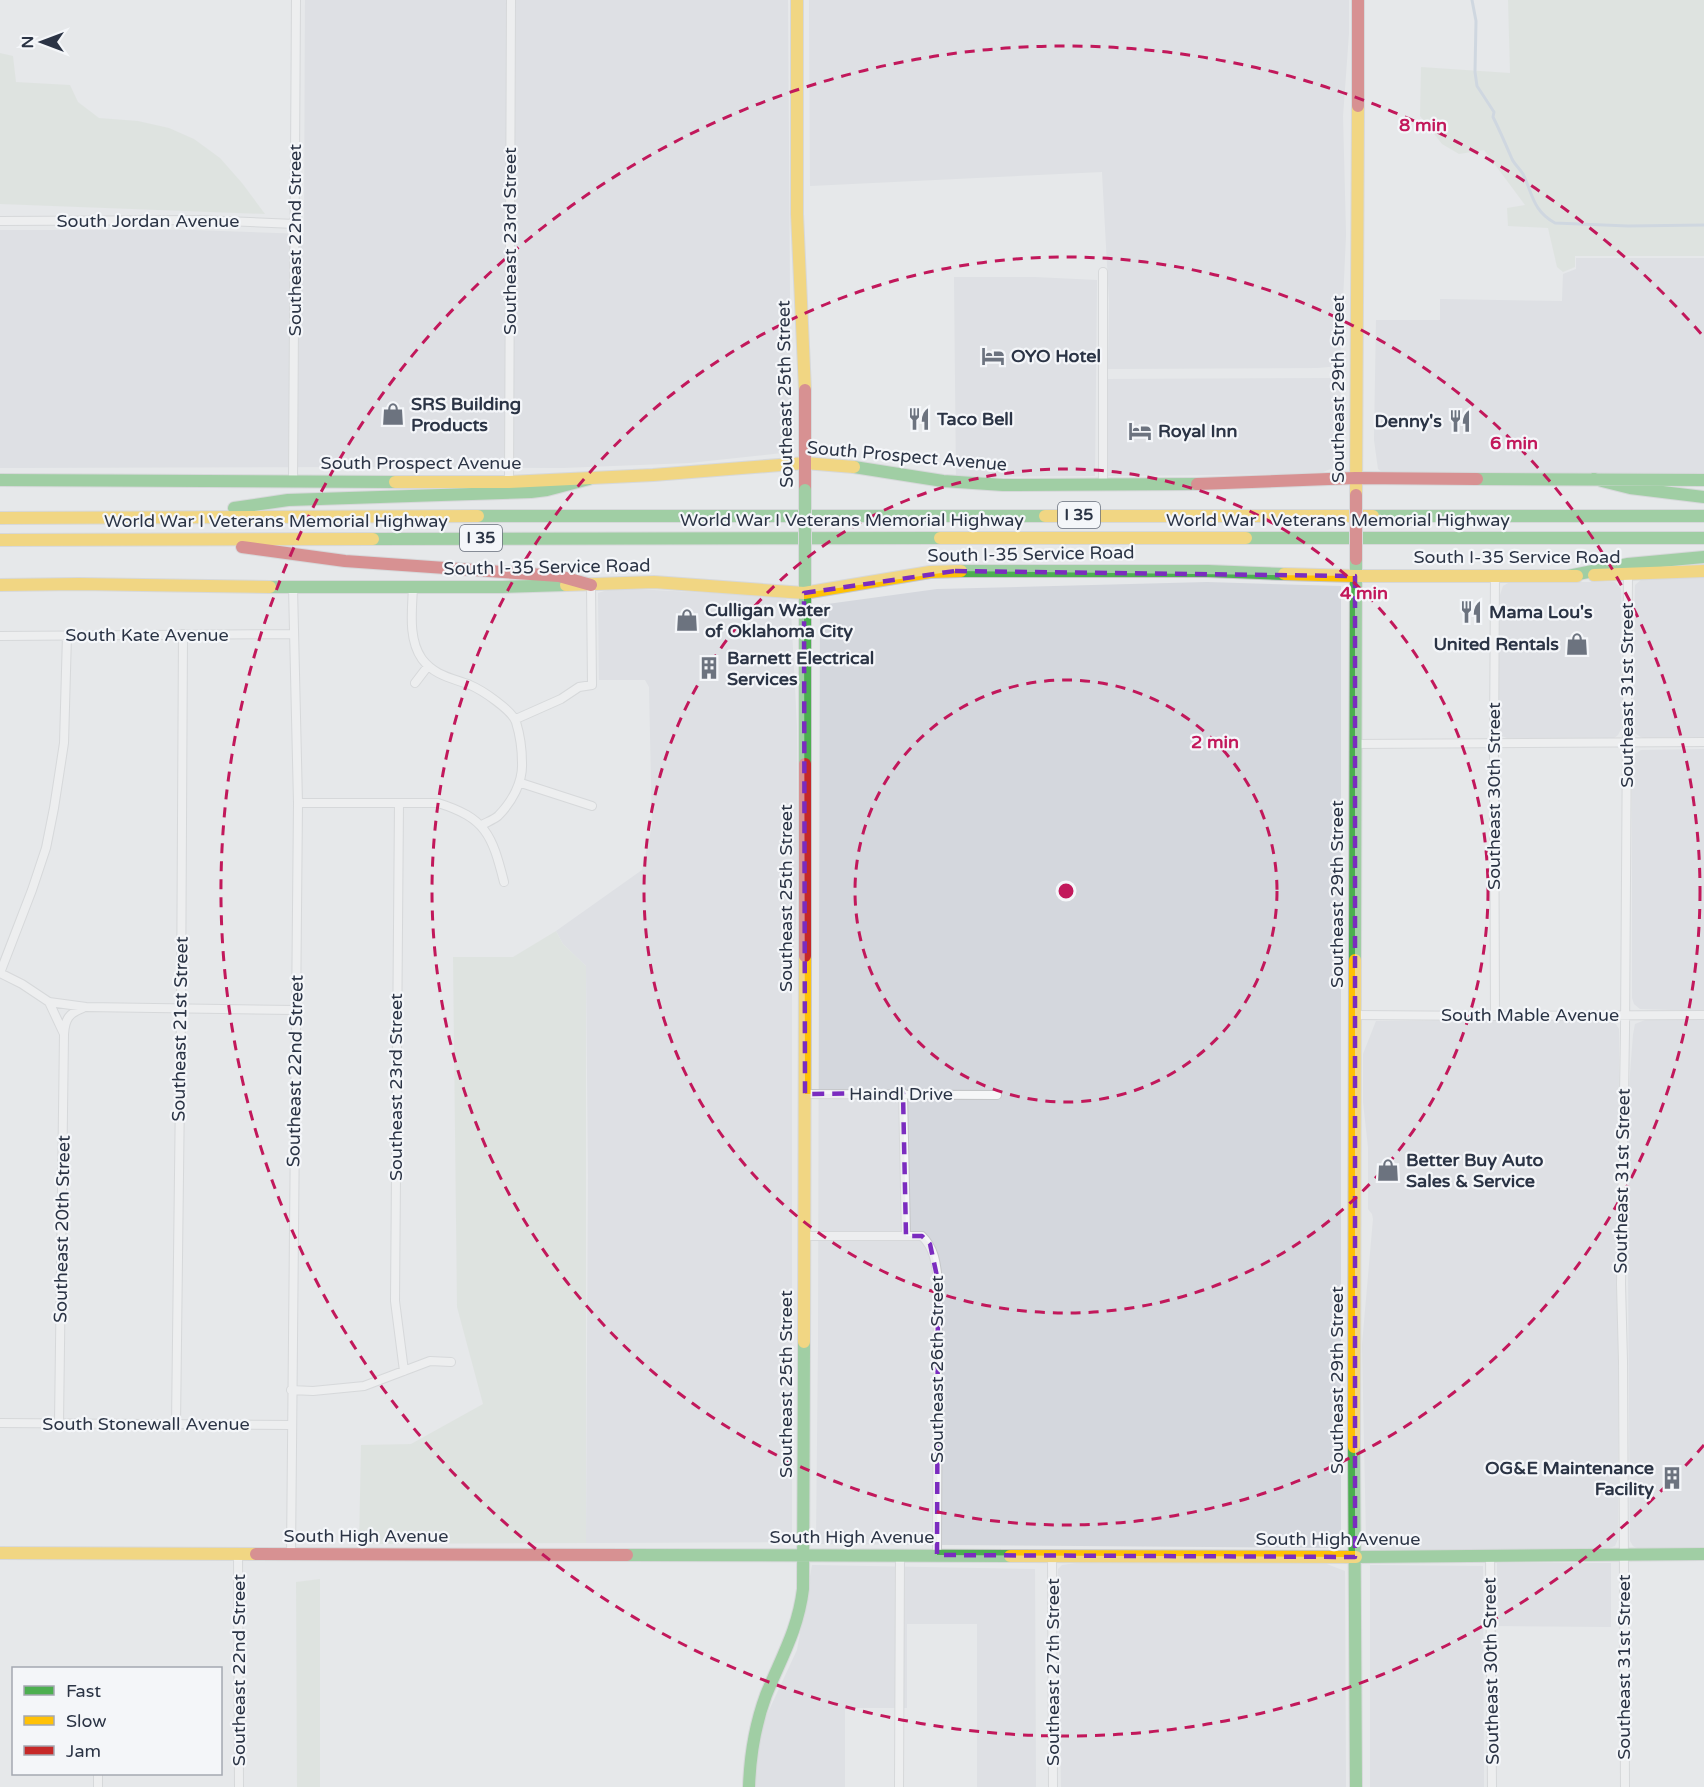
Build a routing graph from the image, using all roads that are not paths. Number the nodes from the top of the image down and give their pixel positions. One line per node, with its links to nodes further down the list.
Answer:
1 (296, 0): 6 (street, Southeast 22nd Street)
2 (511, 0): 15 (street, Southeast 23rd Street)
3 (797, 0): 8 (main road, Southeast 25th Street)
4 (1358, 0): 9 (main road, Southeast 29th Street)
5 (0, 221): 6 (street, South Jordan Avenue)
6 (296, 224): 13 (street, Southeast 22nd Street)
7 (1103, 272): 16 (street)
8 (805, 463): 10 (main road, South Prospect Avenue); 16 (main road, South Prospect Avenue); 34 (main road, Southeast 25th Street, bridge)
9 (1355, 478): 11 (main road, South Prospect Avenue); 16 (main road, South Prospect Avenue); 27 (main road, Southeast 29th Street, bridge)
10 (589, 479): 15 (main road, South Prospect Avenue); 18 (main road)
11 (1594, 479): 14 (main road, South Prospect Avenue); 17 (main road)
12 (0, 480): 13 (main road, South Prospect Avenue)
13 (293, 480): 15 (main road, South Prospect Avenue)
14 (1704, 480)
15 (509, 482)
16 (1103, 484)
17 (1704, 497)
18 (186, 516): 19 (main road, World War I Veterans Memorial Highway / I 35); 20 (main road, World War I Veterans Memorial Highway / I 35)
19 (1704, 516)
20 (0, 518)
21 (1704, 538): 22 (main road, World War I Veterans Memorial Highway / I 35)
22 (182, 539): 23 (main road, World War I Veterans Memorial Highway / I 35); 31 (main road)
23 (0, 540)
24 (1704, 557): 29 (main road)
25 (1704, 571): 26 (main road, South I-35 Service Road)
26 (1628, 575): 29 (main road, South I-35 Service Road); 42 (street, Southeast 31st Street)
27 (1355, 576): 28 (main road, South I-35 Service Road); 34 (main road, South I-35 Service Road); 45 (main road, Southeast 29th Street)
28 (1496, 576): 29 (main road, South I-35 Service Road); 44 (street, Southeast 30th Street)
29 (1568, 576)
30 (0, 585): 33 (main road, South I-35 Service Road)
31 (591, 585): 32 (main road, South I-35 Service Road); 34 (main road, South I-35 Service Road); 41 (street)
32 (412, 587): 33 (main road, South I-35 Service Road); 39 (street)
33 (293, 588): 36 (street, Southeast 22nd Street)
34 (804, 593): 62 (main road, Southeast 25th Street)
35 (183, 634): 36 (street, South Kate Avenue); 37 (street, South Kate Avenue); 55 (street, Southeast 21st Street)
36 (294, 634): 47 (street, Southeast 22nd Street)
37 (67, 635): 38 (street, South Kate Avenue); 52 (street)
38 (0, 636)
39 (428, 666): 40 (street); 41 (street)
40 (415, 683)
41 (516, 719): 46 (street)
42 (1627, 741): 43 (street); 44 (street); 58 (street, Southeast 31st Street)
43 (1704, 741)
44 (1494, 742): 45 (street); 60 (street, Southeast 30th Street)
45 (1355, 744): 57 (main road, Southeast 29th Street)
46 (521, 783): 49 (street); 50 (street)
47 (298, 803): 48 (street); 56 (street, Southeast 22nd Street)
48 (399, 803): 50 (street); 68 (street, Southeast 23rd Street)
49 (592, 806)
50 (482, 825): 51 (street)
51 (504, 882)
52 (0, 973): 53 (street)
53 (49, 1002): 54 (street); 61 (street, Southeast 20th Street)
54 (86, 1007): 55 (street); 61 (street, Southeast 20th Street)
55 (181, 1010): 56 (street); 72 (street, Southeast 21st Street)
56 (296, 1010): 69 (street, Southeast 22nd Street)
57 (1356, 1015): 60 (street, South Mable Avenue); 84 (main road, Southeast 29th Street)
58 (1624, 1015): 59 (street, South Mable Avenue); 60 (street, South Mable Avenue); 83 (street, Southeast 31st Street)
59 (1704, 1015)
60 (1495, 1016)
61 (64, 1034): 71 (street, Southeast 20th Street)
62 (804, 1094): 63 (street, Haindl Drive); 65 (main road, Southeast 25th Street)
63 (903, 1094): 64 (street, Haindl Drive); 66 (street)
64 (997, 1095)
65 (804, 1236): 66 (street); 78 (main road, Southeast 25th Street)
66 (906, 1236): 80 (street, Southeast 26th Street)
67 (451, 1362): 68 (street)
68 (404, 1371): 69 (street)
69 (291, 1390): 73 (street, Southeast 22nd Street)
70 (0, 1423): 71 (street, South Stonewall Avenue)
71 (59, 1423): 72 (street, South Stonewall Avenue)
72 (176, 1424): 73 (street, South Stonewall Avenue)
73 (291, 1425): 76 (street, Southeast 22nd Street)
74 (0, 1553): 75 (main road, South High Avenue)
75 (238, 1554): 76 (main road, South High Avenue); 85 (street, Southeast 22nd Street)
76 (291, 1554): 78 (main road, South High Avenue)
77 (1704, 1554): 83 (main road, South High Avenue)
78 (804, 1555): 79 (main road, South High Avenue); 86 (main road, Southeast 25th Street)
79 (900, 1555): 80 (main road, South High Avenue); 87 (street)
80 (937, 1556): 81 (main road, South High Avenue)
81 (1052, 1556): 84 (main road, South High Avenue); 88 (street, Southeast 27th Street)
82 (1490, 1556): 83 (main road, South High Avenue); 84 (main road, South High Avenue); 90 (street, Southeast 30th Street)
83 (1623, 1556): 91 (street, Southeast 31st Street)
84 (1355, 1557): 89 (main road, Southeast 29th Street)
85 (240, 1787)
86 (749, 1787)
87 (899, 1787)
88 (1053, 1787)
89 (1356, 1787)
90 (1492, 1787)
91 (1624, 1787)

